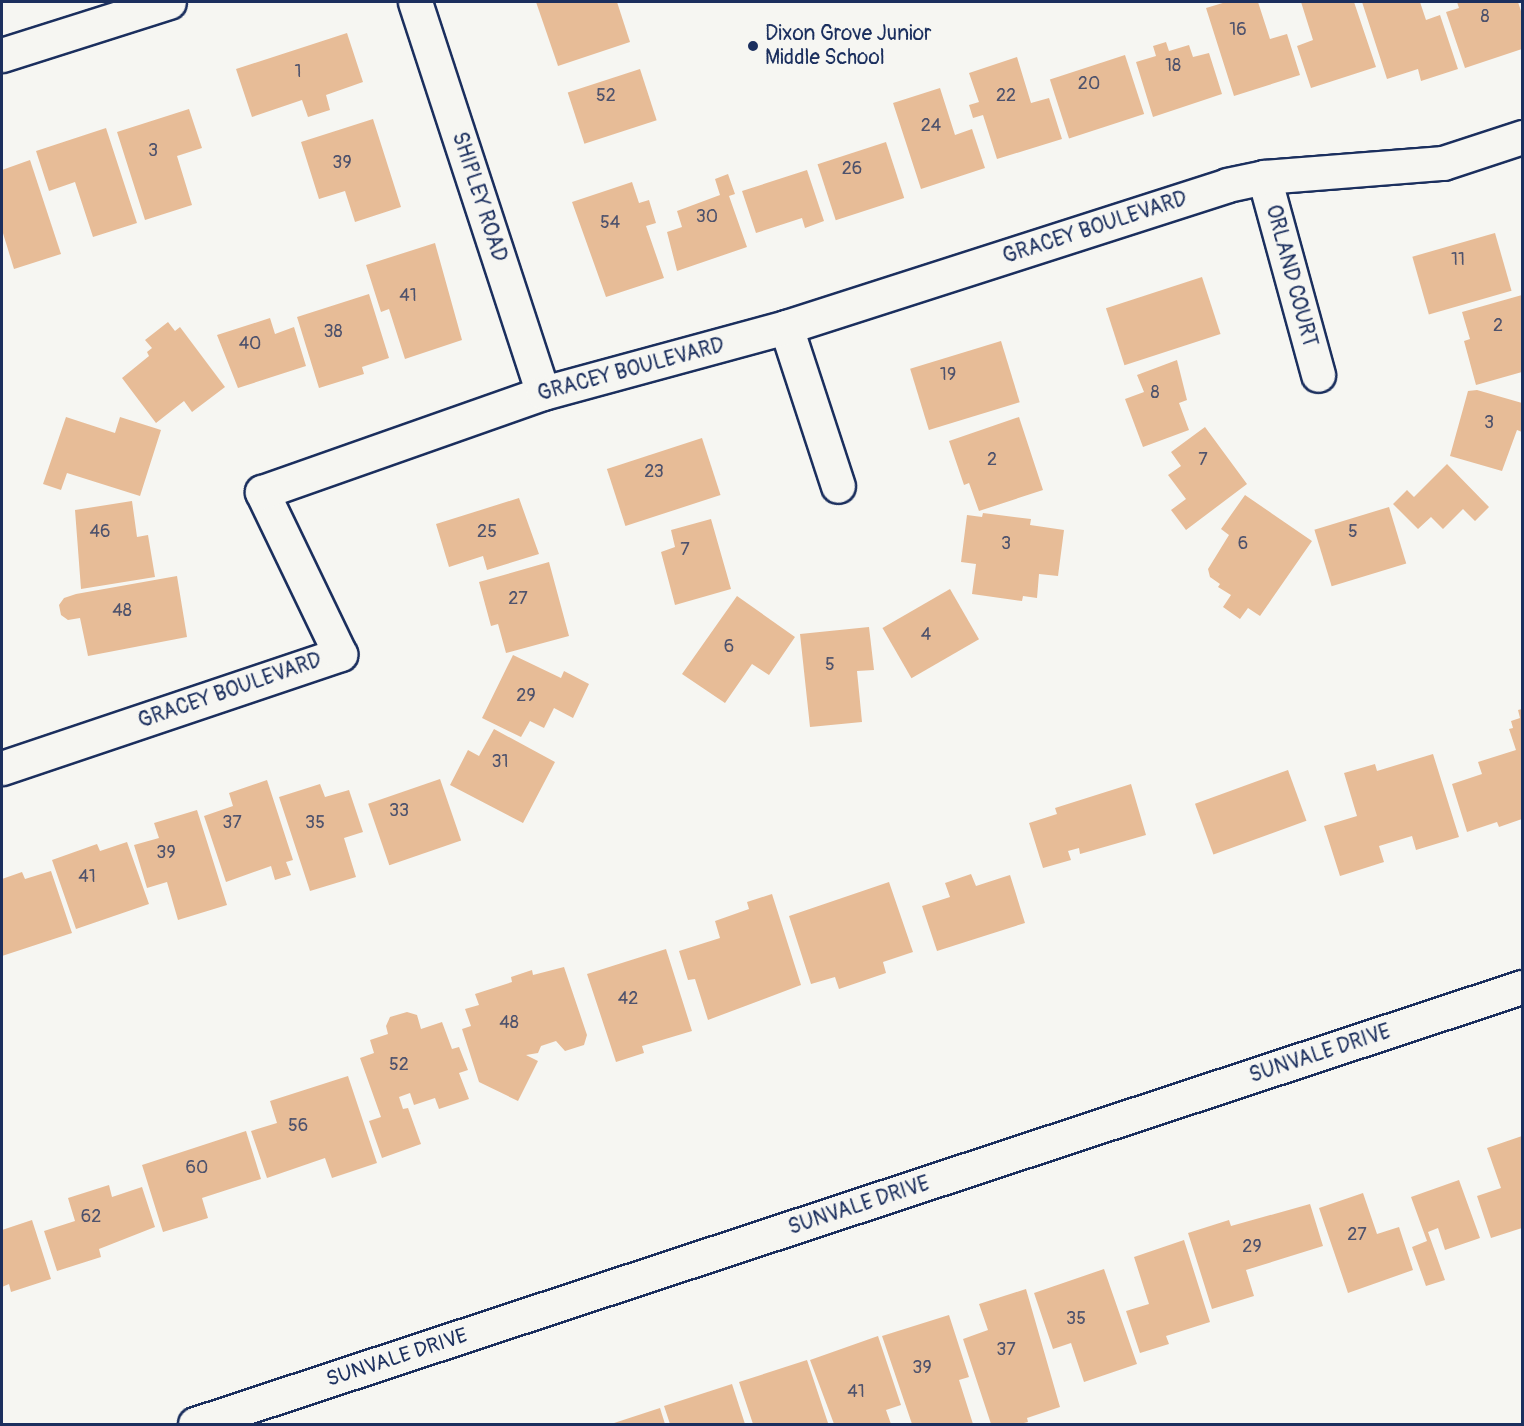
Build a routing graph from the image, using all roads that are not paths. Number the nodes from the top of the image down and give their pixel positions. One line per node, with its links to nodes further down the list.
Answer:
1 (169, 2): 3 (street)
2 (415, 2): 8 (street, SHIPLEY ROAD)
3 (2, 55)
4 (1522, 137): 5 (street, GRACEY BOULEVARD)
5 (1264, 177): 6 (street, GRACEY BOULEVARD); 7 (street, ORLAND COURT)
6 (786, 327): 8 (street, GRACEY BOULEVARD); 9 (street)
7 (1318, 375)
8 (543, 393): 10 (street, GRACEY BOULEVARD)
9 (838, 486)
10 (2, 768)
11 (1522, 987): 12 (street, SUNVALE DRIVE)
12 (195, 1425)

